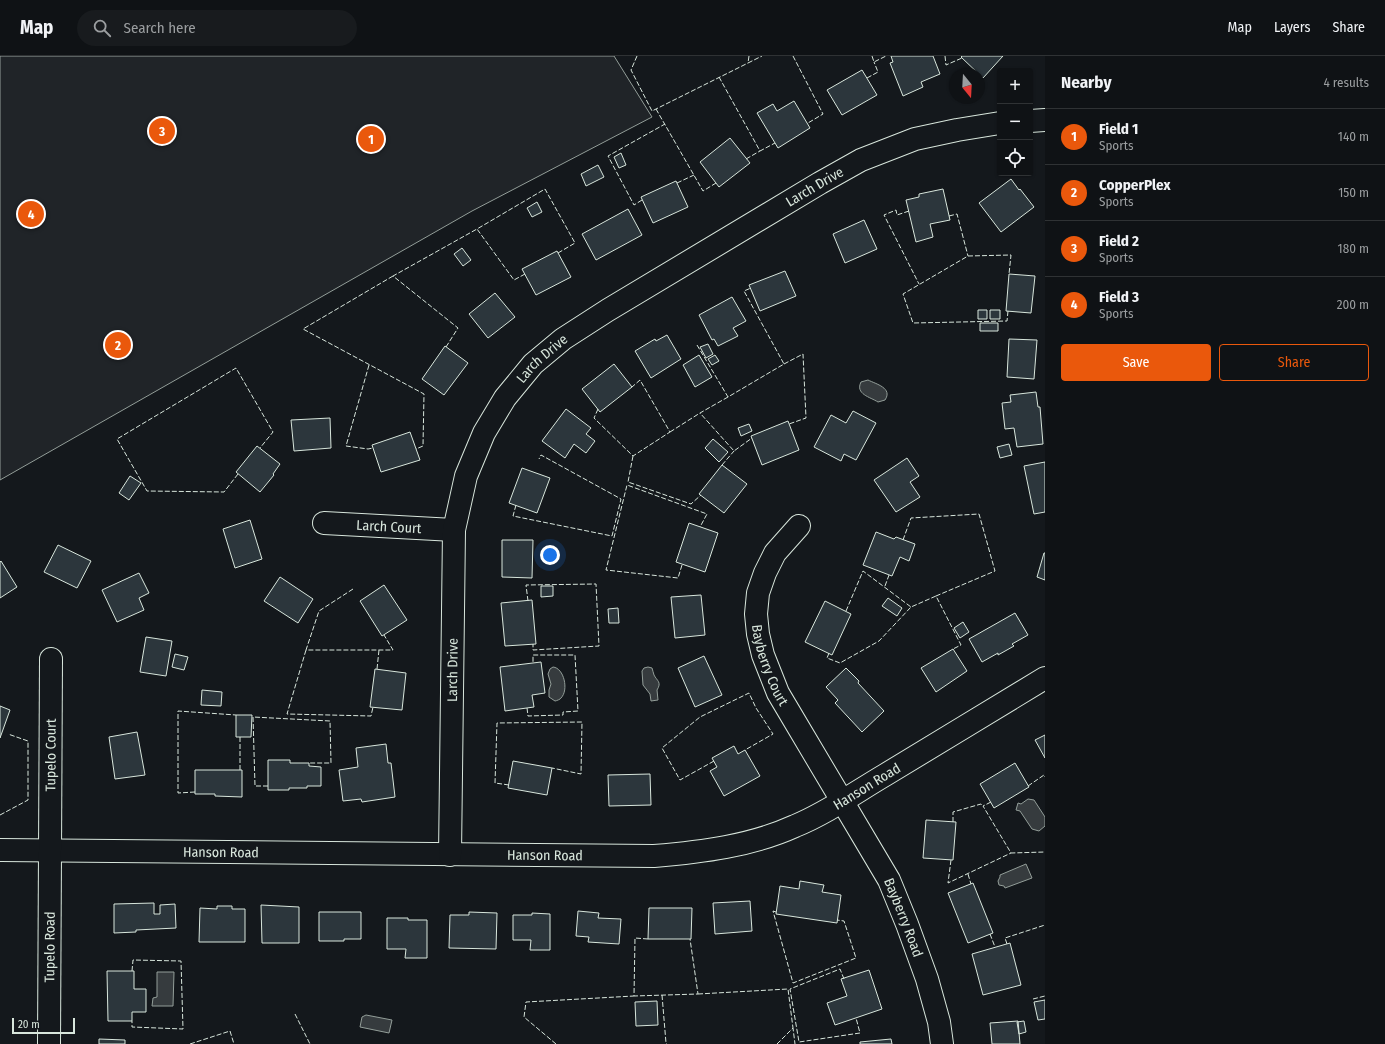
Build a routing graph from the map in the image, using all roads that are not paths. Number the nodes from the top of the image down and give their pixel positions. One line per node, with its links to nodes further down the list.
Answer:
1 (1033, 120): 2 (street)
2 (1045, 120)
3 (997, 123): 6 (street, Larch Drive)
4 (324, 522): 6 (street, Larch Court)
5 (799, 526): 9 (street, Bayberry Court)
6 (454, 530): 12 (street, Larch Drive)
7 (51, 659): 11 (street, Tupelo Court)
8 (1045, 678): 9 (street, Hanson Road)
9 (842, 801): 12 (street, Hanson Road); 14 (street, Bayberry Road)
10 (0, 850): 11 (street, Hanson Road)
11 (50, 850): 12 (street, Hanson Road); 13 (street, Tupelo Road)
12 (450, 855)
13 (49, 1044)
14 (942, 1044)

